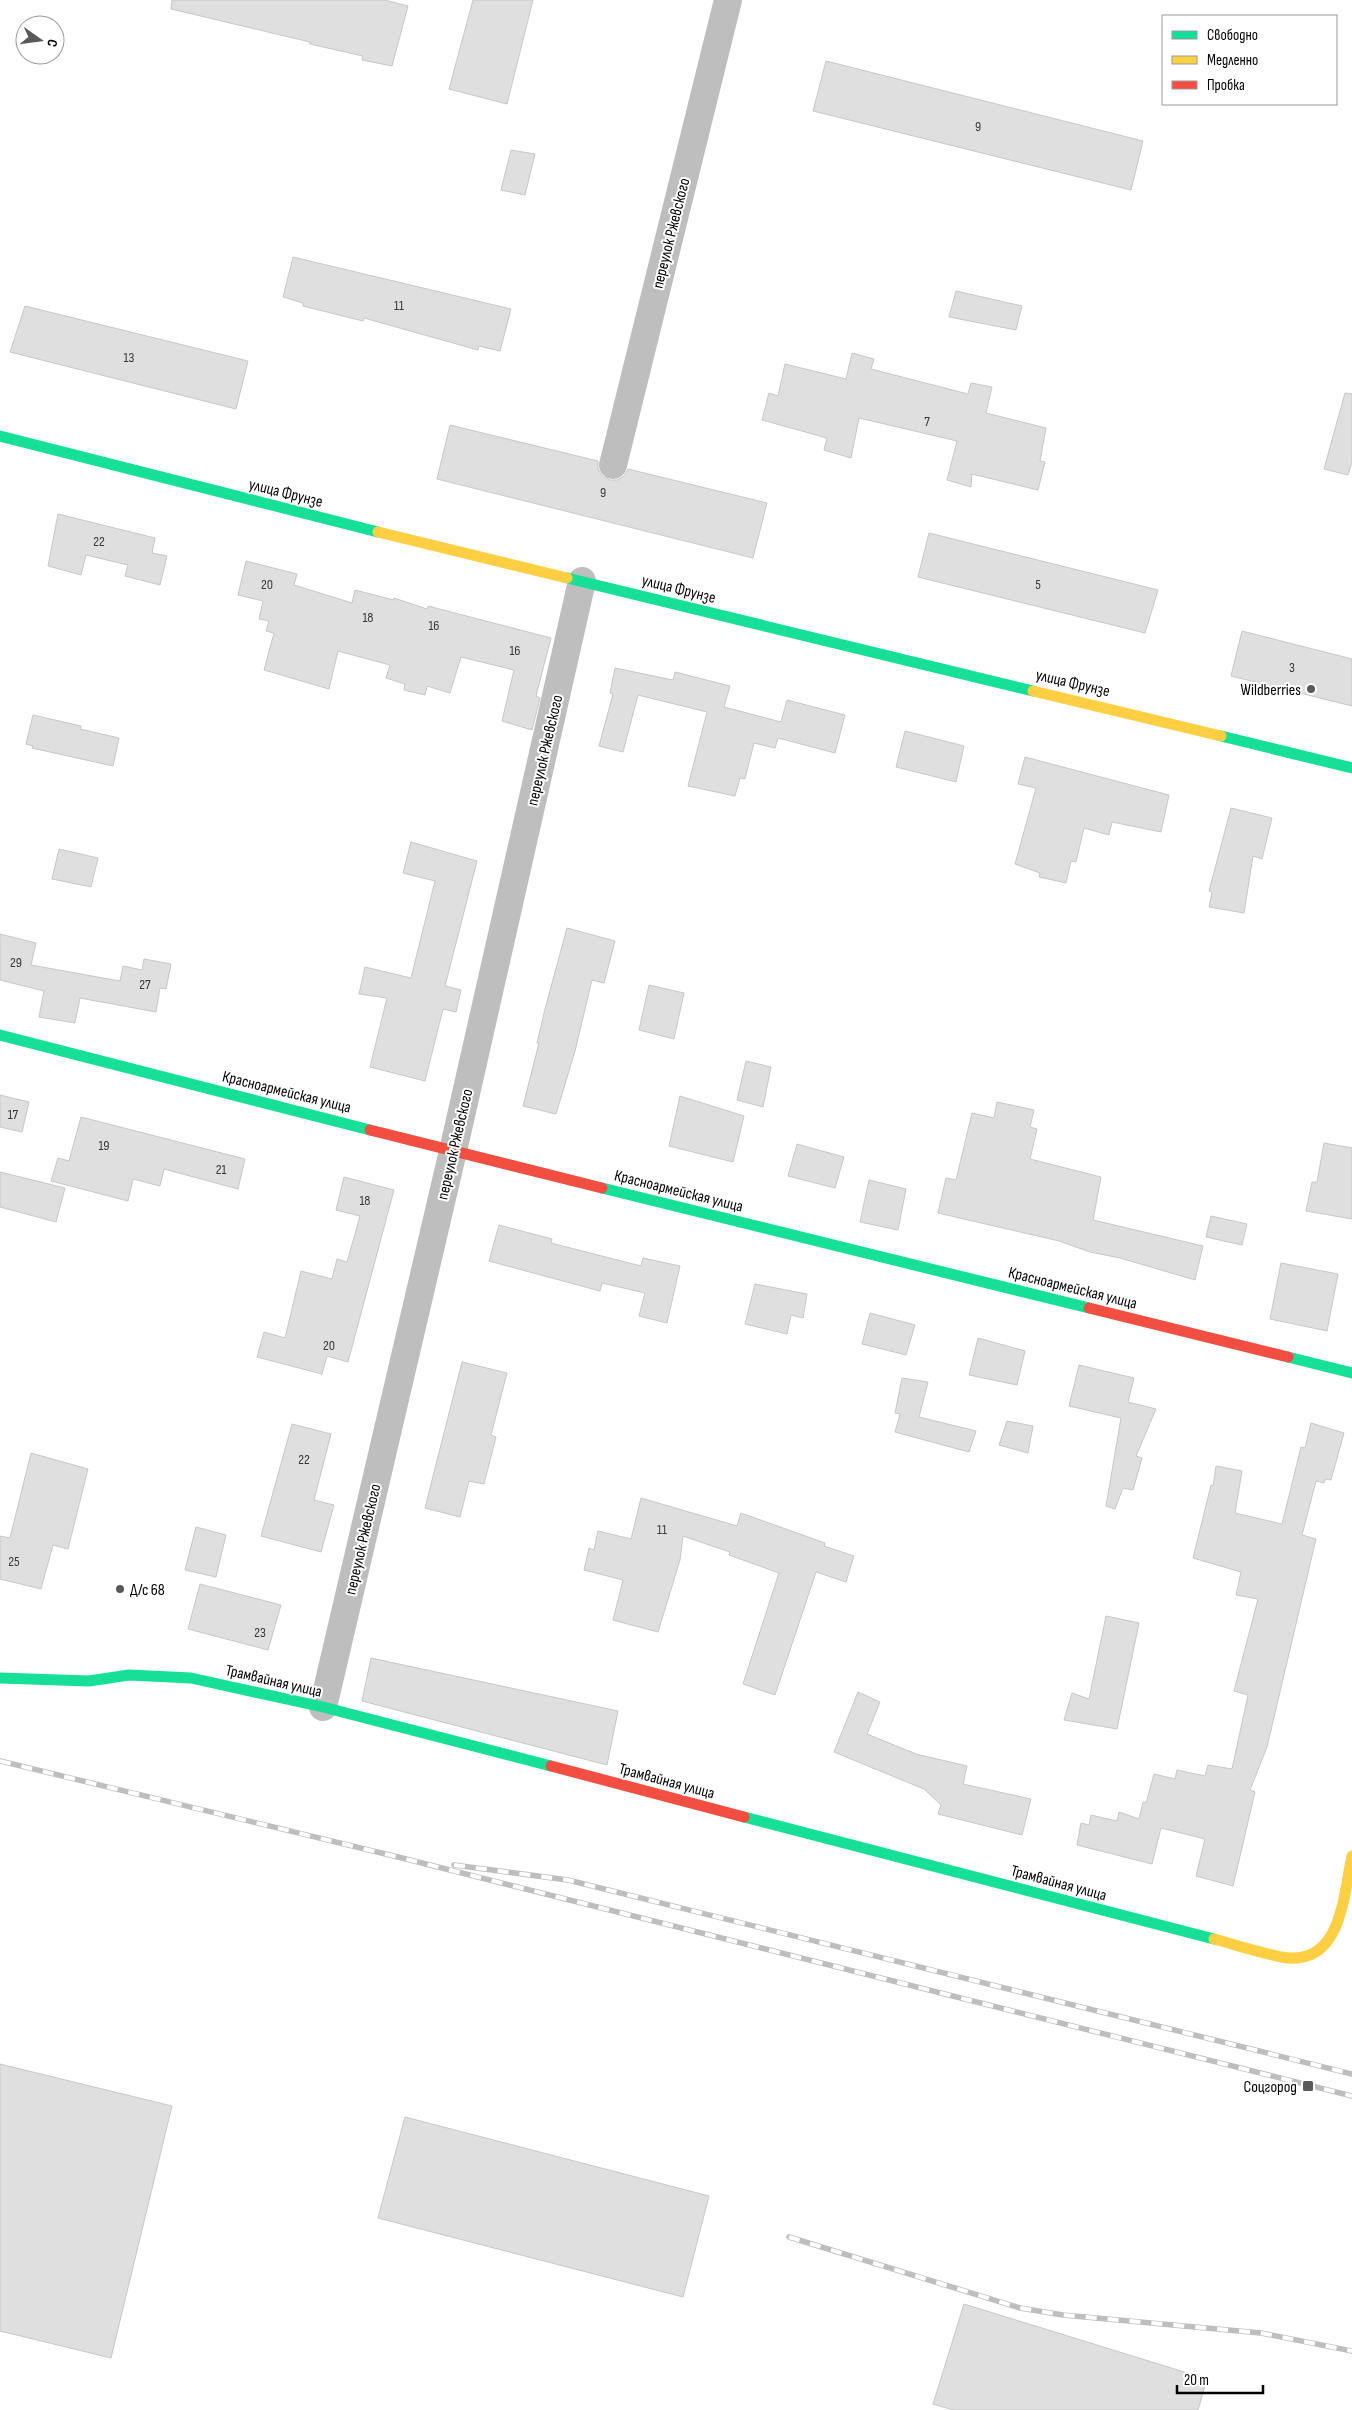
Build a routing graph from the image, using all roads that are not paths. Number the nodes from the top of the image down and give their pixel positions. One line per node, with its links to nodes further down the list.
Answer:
1 (728, 0): 3 (street, переулок Ржевского)
2 (0, 436): 4 (street, улица Фрунзе)
3 (613, 465)
4 (582, 581): 5 (street, улица Фрунзе); 7 (street, переулок Ржевского)
5 (1352, 768)
6 (0, 1035): 7 (street, Красноармейская улица)
7 (453, 1150): 8 (street, Красноармейская улица); 10 (street, переулок Ржевского)
8 (1352, 1373)
9 (0, 1678): 10 (street, Трамвайная улица)
10 (323, 1707): 11 (street, Трамвайная улица)
11 (1352, 1856)

